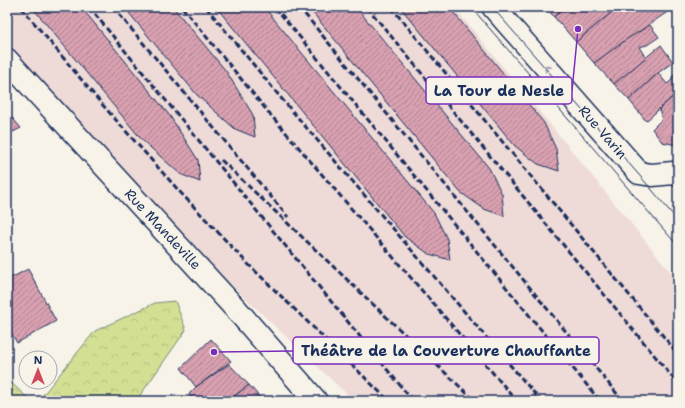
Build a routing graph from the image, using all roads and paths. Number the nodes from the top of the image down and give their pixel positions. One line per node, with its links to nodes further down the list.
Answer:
1 (493, 7): 3 (street, Rue Varin, one-way to 1)
2 (7, 60): 4 (street, Rue Mandeville)
3 (678, 175)
4 (316, 401)

